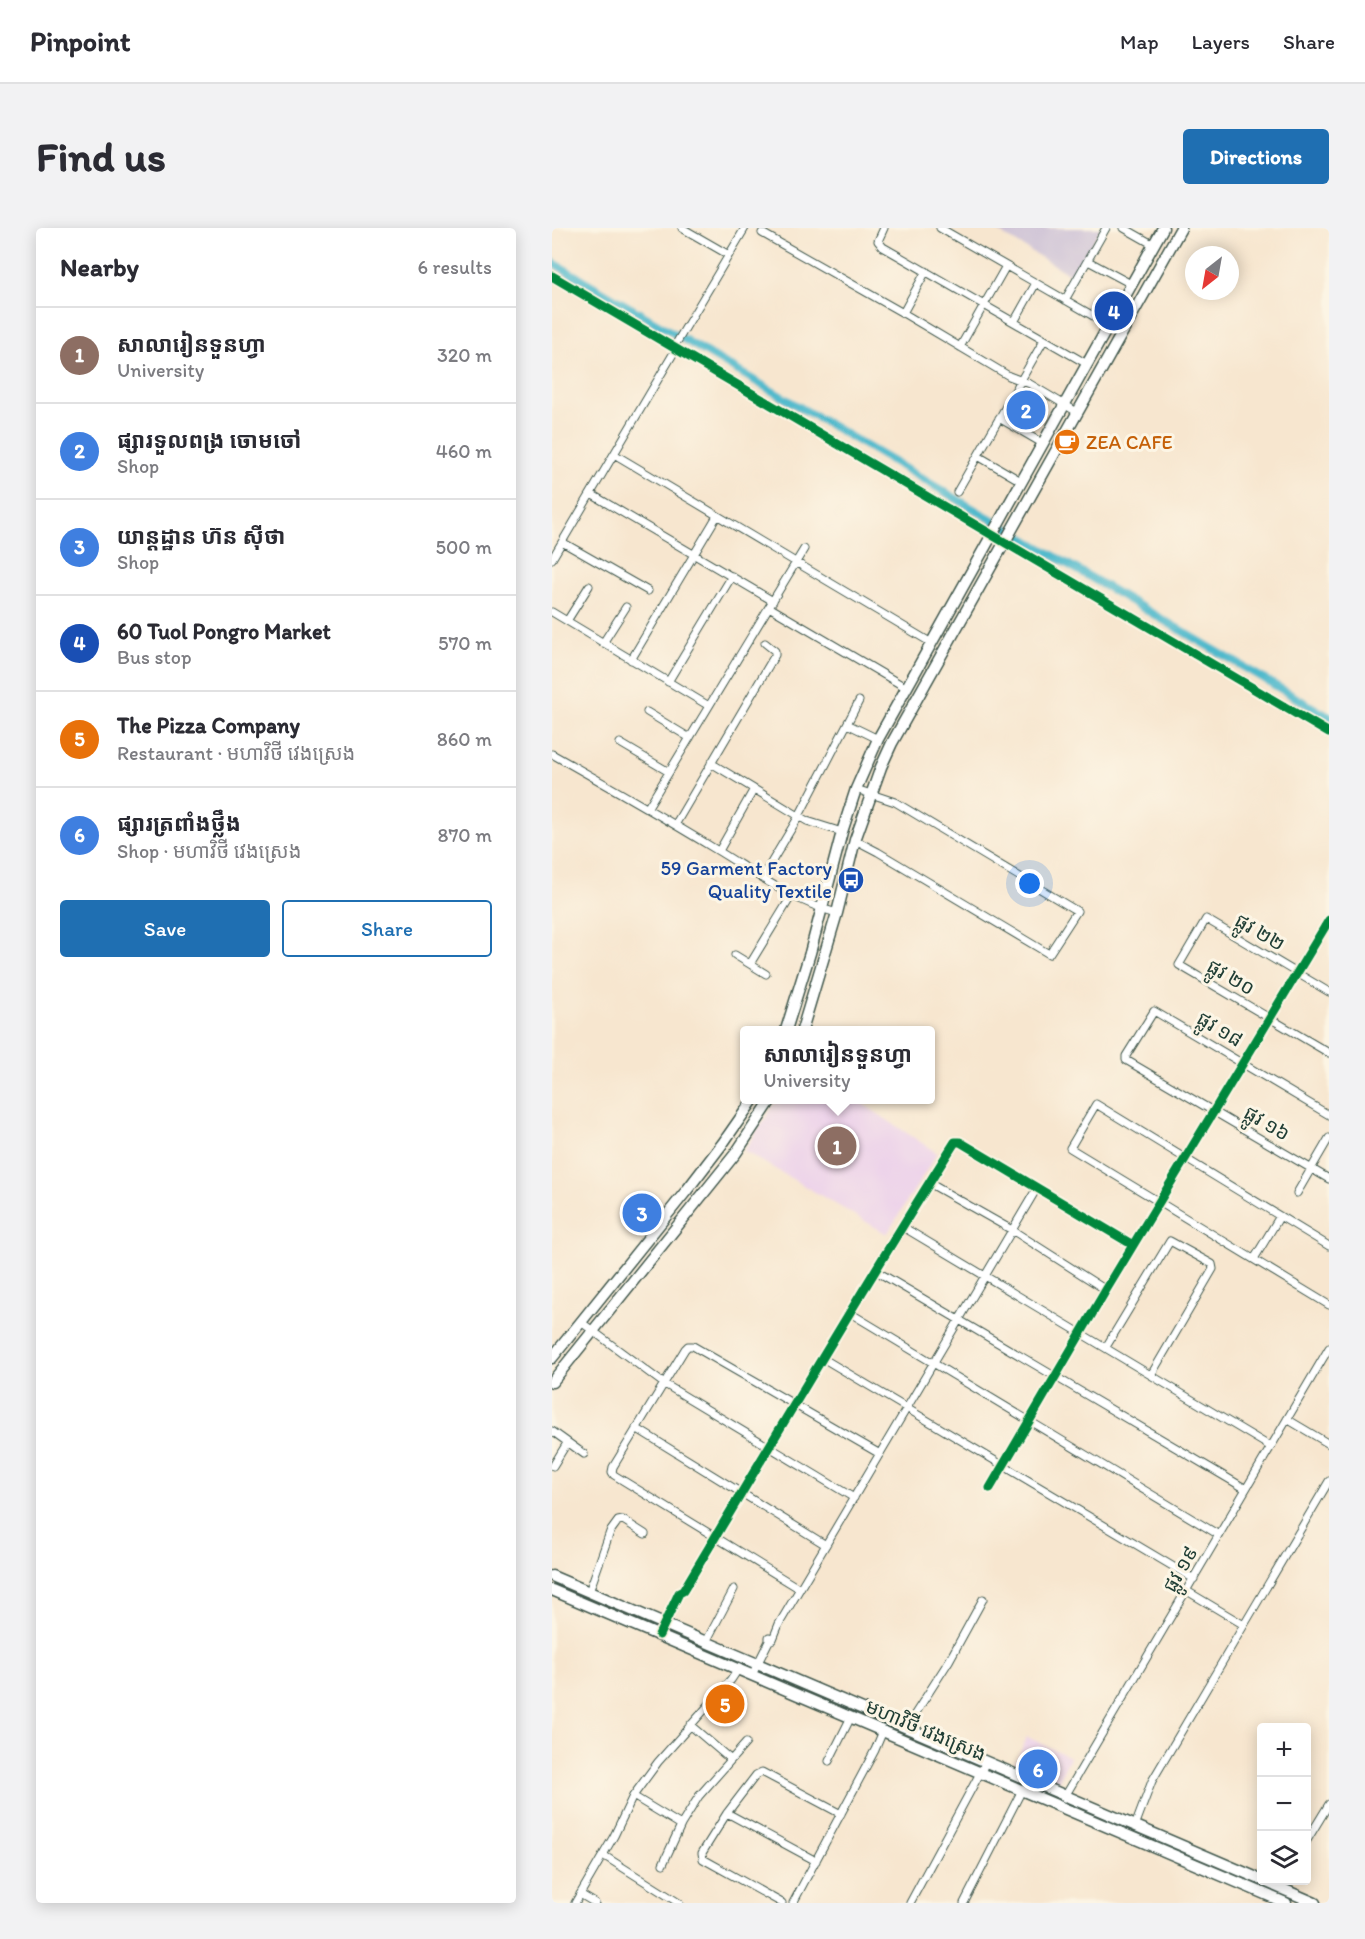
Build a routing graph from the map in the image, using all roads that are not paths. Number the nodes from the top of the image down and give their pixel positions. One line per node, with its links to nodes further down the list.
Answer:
1 (682, 228): 11 (street)
2 (745, 228): 11 (street)
3 (884, 228): 14 (street)
4 (940, 228): 13 (street)
5 (1106, 228): 12 (street)
6 (1124, 228): 10 (street)
7 (1163, 228): 10 (main road)
8 (1181, 228): 29 (main road)
9 (762, 233): 20 (street)
10 (1154, 245): 17 (main road)
11 (729, 255): 24 (street)
12 (1088, 261): 17 (street); 18 (street)
13 (1006, 266): 16 (street); 19 (street)
14 (926, 271): 19 (street); 20 (street)
15 (552, 276): 24 (street)
16 (1036, 284): 18 (street); 21 (street)
17 (1131, 284): 22 (main road)
18 (1065, 300): 22 (street)
19 (984, 304): 21 (street); 25 (street)
20 (903, 313): 25 (street)
21 (1014, 322): 23 (street)
22 (1108, 325): 26 (main road)
23 (1044, 340): 26 (street); 27 (street)
24 (677, 344): 32 (street); 38 (street)
25 (960, 346): 27 (street)
26 (1087, 364): 28 (main road)
27 (1021, 381): 28 (street); 30 (street)
28 (1063, 405): 29 (street); 31 (main road)
29 (1077, 412): 39 (main road)
30 (999, 418): 31 (street); 33 (street)
31 (1042, 443): 34 (main road)
32 (614, 454): 36 (street); 37 (street)
33 (978, 456): 34 (street); 35 (street)
34 (1021, 481): 38 (main road)
35 (957, 492)
36 (591, 494): 40 (street); 42 (street)
37 (717, 516): 42 (street); 44 (street)
38 (996, 527): 39 (street); 52 (main road)
39 (1010, 534): 62 (street); 71 (main road)
40 (562, 542): 43 (street); 47 (street)
41 (804, 549): 44 (street)
42 (694, 555): 45 (street); 55 (street)
43 (552, 559)
44 (795, 564): 48 (street); 52 (street)
45 (732, 576): 48 (street); 56 (street)
46 (589, 586): 51 (street)
47 (648, 591)
48 (771, 604): 57 (street); 59 (street)
49 (626, 607): 53 (street)
50 (552, 612): 51 (street)
51 (567, 621): 53 (street)
52 (930, 642): 57 (main road)
53 (603, 643): 55 (street)
54 (765, 644): 67 (street)
55 (631, 660): 56 (street)
56 (668, 682): 59 (street)
57 (905, 687): 64 (main road)
58 (859, 701): 61 (street)
59 (709, 706): 63 (street)
60 (647, 712): 63 (street)
61 (847, 724): 64 (street); 73 (street)
62 (1329, 733)
63 (690, 738): 68 (street)
64 (878, 739): 70 (main road)
65 (620, 743): 68 (street)
66 (552, 754): 72 (street)
67 (711, 763): 69 (street); 74 (street)
68 (669, 772): 72 (street)
69 (754, 789): 73 (street); 77 (street)
70 (856, 789): 71 (street); 75 (main road)
71 (871, 794): 76 (main road); 76 (street)
72 (648, 807): 74 (street)
73 (799, 816): 75 (street); 78 (street)
74 (675, 825): 77 (street)
75 (842, 832): 80 (main road)
76 (855, 840): 81 (main road)
77 (719, 851): 78 (street)
78 (762, 878): 79 (street)
79 (792, 895): 80 (street); 85 (street)
80 (823, 909): 81 (street); 92 (main road)
81 (837, 912): 93 (main road)
82 (1329, 920): 83 (street)
83 (1327, 929): 87 (street)
84 (735, 955): 85 (street)
85 (750, 964): 88 (street)
86 (1179, 965): 87 (street, ផ្លូវ ២២); 91 (street, ផ្លូវ ២០)
87 (1297, 973): 89 (street, ផ្លូវ ២២); 91 (street)
88 (766, 974)
89 (1329, 992)
90 (1154, 1011): 95 (street, ផ្លូវ ១៨); 98 (street, ផ្លូវ ១៦)
91 (1270, 1018): 94 (street, ផ្លូវ ២០); 95 (street)
92 (787, 1026)
93 (803, 1026)
94 (1329, 1053)
95 (1243, 1064): 98 (street); 99 (street, ផ្លូវ ១៨)
96 (750, 1104): 100 (main road)
97 (768, 1104): 101 (main road)
98 (1215, 1112): 103 (street); 104 (street, ផ្លូវ ១៦)
99 (1329, 1115)
100 (735, 1128): 101 (main road); 122 (main road)
101 (747, 1137): 123 (main road)
102 (1329, 1138): 104 (street)
103 (1185, 1158): 109 (street); 109 (street); 110 (street)
104 (1311, 1168): 105 (street, ផ្លូវ ១៦); 108 (street)
105 (1329, 1179)
106 (929, 1183): 107 (street); 111 (street); 112 (street)
107 (1037, 1188): 112 (street); 113 (street)
108 (1297, 1193)
109 (1160, 1202): 113 (street); 115 (street)
110 (1280, 1216): 114 (street); 115 (street)
111 (903, 1227): 116 (street); 117 (street)
112 (1012, 1230): 117 (street); 118 (street)
113 (1133, 1245): 118 (street)
114 (1329, 1246)
115 (1254, 1260): 119 (street)
116 (876, 1271): 120 (street); 121 (street)
117 (985, 1275): 121 (street); 124 (street)
118 (1106, 1290): 124 (street)
119 (1329, 1305)
120 (850, 1313): 128 (street); 129 (street)
121 (960, 1319): 129 (street); 131 (street)
122 (581, 1322): 123 (street); 127 (main road)
123 (592, 1331): 132 (main road); 133 (street)
124 (1082, 1332): 125 (street); 131 (street)
125 (1106, 1347): 130 (street); 130 (street)
126 (1329, 1348): 136 (street, ផ្លូវ ១៩)
127 (552, 1358)
128 (824, 1359): 134 (street); 135 (street)
129 (933, 1363): 135 (street); 137 (street)
130 (1151, 1375): 142 (street)
131 (1055, 1377): 137 (street); 150 (street)
132 (552, 1382)
133 (663, 1383): 134 (street); 138 (street); 143 (street)
134 (795, 1405): 143 (street); 145 (street)
135 (907, 1408): 145 (street); 147 (street)
136 (1287, 1419): 141 (street); 142 (street, ផ្លូវ ១៩)
137 (1029, 1422): 147 (street); 154 (street)
138 (636, 1428): 151 (street); 155 (street)
139 (552, 1431): 140 (street)
140 (567, 1443): 144 (street); 146 (street)
141 (1329, 1444)
142 (1271, 1447): 150 (street, ផ្លូវ ១៩)
143 (770, 1448): 151 (street); 152 (street)
144 (584, 1454)
145 (880, 1454): 152 (street)
146 (553, 1466)
147 (1003, 1466): 149 (street); 158 (street)
148 (1329, 1481): 166 (street)
149 (990, 1488)
150 (1246, 1490): 154 (street, ផ្លូវ ១៩)
151 (743, 1493): 155 (street); 156 (street)
152 (854, 1498): 156 (street)
153 (645, 1534): 163 (street)
154 (1219, 1535): 158 (street, ផ្លូវ ១៩)
155 (716, 1537): 159 (street); 165 (street)
156 (826, 1545): 159 (street)
157 (552, 1576): 163 (main road, មហាវិថី វេងស្រេង)
158 (1194, 1579): 162 (street, ផ្លូវ ១៩)
159 (800, 1588): 170 (street)
160 (734, 1589): 168 (street)
161 (552, 1590): 167 (main road, មហាវិថី វេងស្រេង)
162 (1186, 1591): 166 (street); 184 (street, ផ្លូវ ១៩)
163 (589, 1592): 165 (main road, មហាវិថី វេងស្រេង)
164 (983, 1599): 175 (street)
165 (665, 1625): 167 (street); 168 (main road, មហាវិថី វេងស្រេង)
166 (1244, 1625): 189 (street)
167 (661, 1636): 171 (main road, មហាវិថី វេងស្រេង)
168 (706, 1642): 169 (main road, មហាវិថី វេងស្រេង)
169 (743, 1658): 170 (main road, មហាវិថី វេងស្រេង); 171 (street)
170 (756, 1664): 172 (street); 175 (main road, មហាវិថី វេងស្រេង)
171 (738, 1669): 172 (main road, មហាវិថី វេងស្រេង); 174 (street)
172 (752, 1675): 173 (main road, មហាវិថី វេងស្រេង)
173 (851, 1717): 176 (main road, មហាវិថី វេងស្រេង); 179 (street)
174 (690, 1725): 178 (street); 183 (street)
175 (906, 1728): 180 (main road, មហាវិថី វេងស្រេង)
176 (883, 1731): 181 (main road, មហាវិថី វេងស្រេង); 187 (street)
177 (746, 1743): 178 (street)
178 (730, 1759): 188 (street)
179 (829, 1761)
180 (986, 1762): 181 (street); 184 (main road, មហាវិថី វេងស្រេង)
181 (981, 1773): 182 (main road, មហាវិថី វេងស្រេង); 202 (street)
182 (1022, 1790): 184 (main road, មហាវិថី វេងស្រេង); 203 (street)
183 (633, 1796): 188 (street); 191 (street)
184 (1063, 1802): 189 (main road, មហាវិថី វេងស្រេង); 204 (main road, មហាវិថី វេងស្រេង)
185 (1329, 1804): 190 (street)
186 (727, 1813): 187 (street); 192 (street); 200 (street)
187 (841, 1814): 192 (street)
188 (681, 1824): 193 (street)
189 (1135, 1826): 194 (main road, មហាវិថី វេងស្រេង)
190 (1311, 1834)
191 (603, 1856): 196 (street); 199 (street)
192 (816, 1861): 201 (street)
193 (663, 1864)
194 (1257, 1878)
195 (1284, 1885): 205 (main road, មហាវិថី វេងស្រេង)
196 (580, 1894): 197 (street); 198 (street)
197 (575, 1903)
198 (595, 1903)
199 (679, 1903)
200 (782, 1903)
201 (794, 1903)
202 (910, 1903)
203 (964, 1903)
204 (1286, 1903)
205 (1315, 1903)

